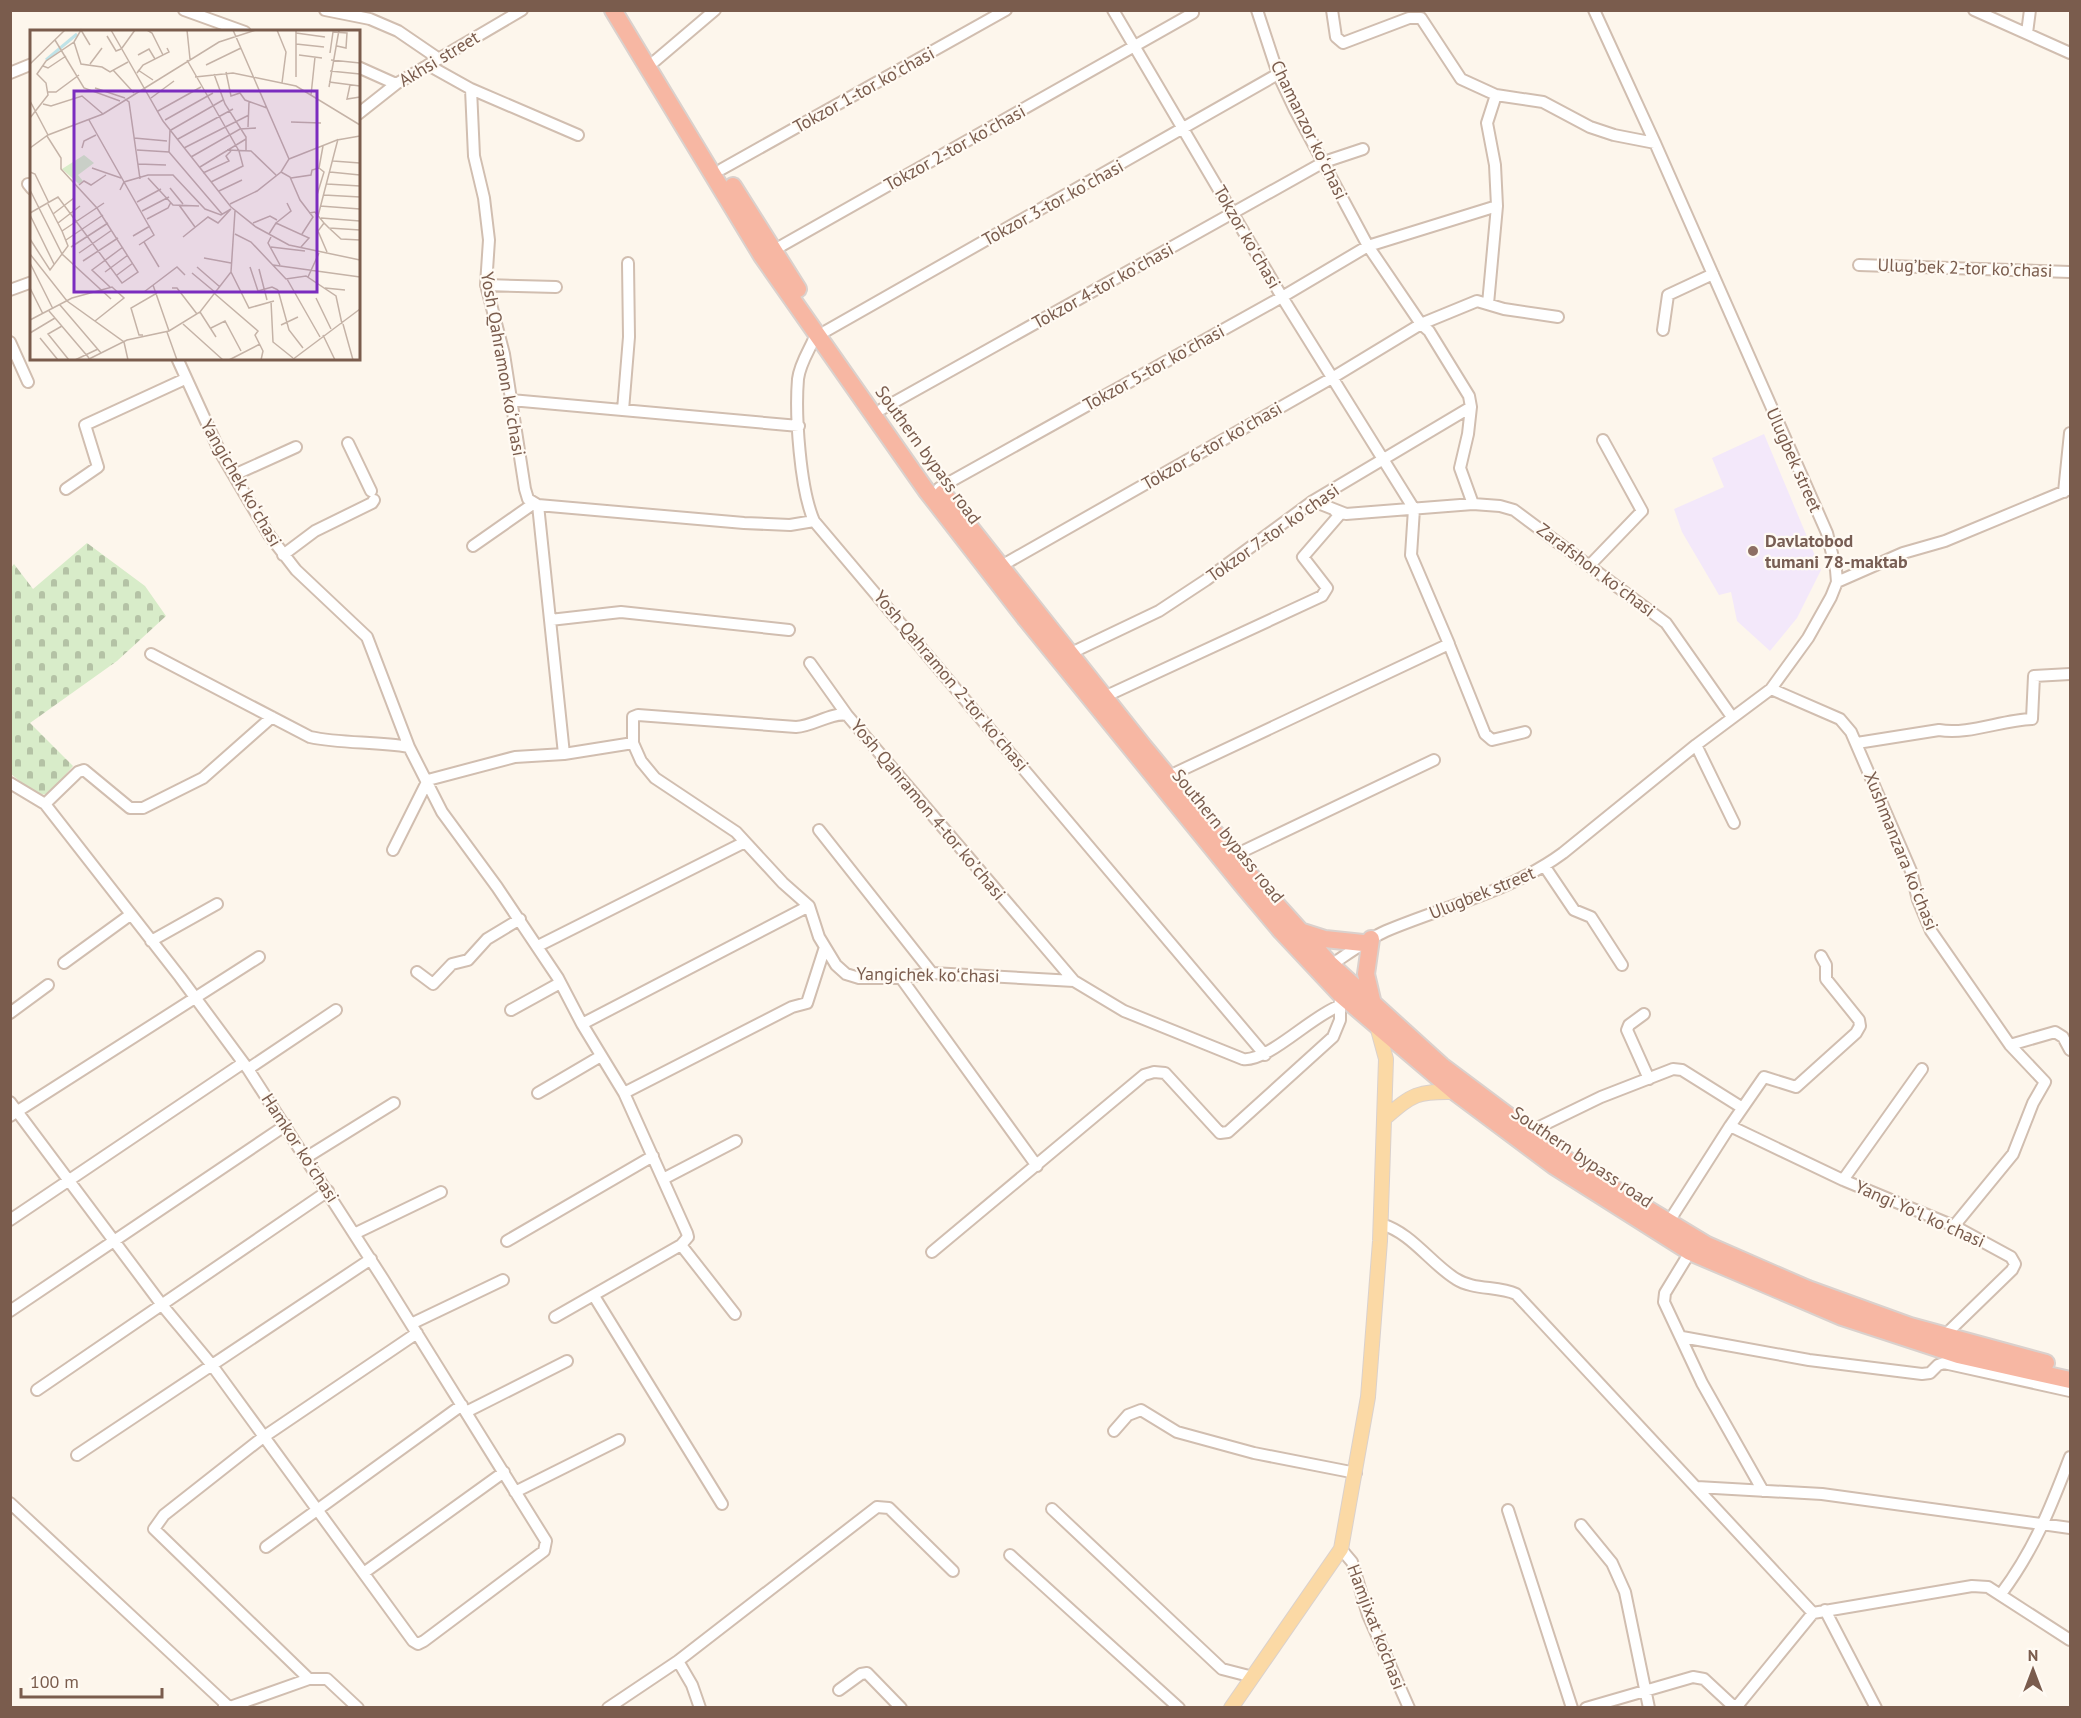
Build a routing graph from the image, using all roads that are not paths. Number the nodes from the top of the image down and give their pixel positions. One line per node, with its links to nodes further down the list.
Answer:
1 (184, 10): 15 (street)
2 (325, 10): 19 (street)
3 (613, 10): 53 (highway, Southern bypass road)
4 (626, 10): 20 (highway, Southern bypass road)
5 (715, 10): 20 (street)
6 (1006, 10): 35 (street, Tokzor 1-tor koʼchasi)
7 (1113, 10): 17 (street, Tokzor koʻchasi)
8 (1257, 10): 25 (street, Chamanzor koʻchasi)
9 (1332, 10): 28 (street)
10 (1594, 10): 32 (street, Ulugbek street)
11 (1974, 10): 16 (street)
12 (2030, 10): 16 (street)
13 (516, 12): 19 (street, Akhsi street)
14 (1193, 13): 17 (street, Tokzor 2-tor koʼchasi)
15 (239, 30)
16 (2027, 33): 18 (street)
17 (1136, 46): 30 (street, Tokzor koʻchasi); 39 (street, Tokzor 2-tor koʼchasi)
18 (2070, 53)
19 (439, 59): 22 (street, Akhsi street)
20 (655, 61): 35 (highway, Southern bypass road)
21 (30, 65): 24 (street)
22 (428, 65): 26 (street, Akhsi street); 27 (street)
23 (360, 68): 26 (street)
24 (10, 73)
25 (1278, 74): 30 (street, Tokzor 3-tor koʼchasi); 34 (street, Chamanzor koʻchasi)
26 (396, 84): 29 (street, Akhsi street)
27 (471, 90): 31 (street); 45 (street, Yosh Qahramon koʻchasi)
28 (1496, 95): 32 (street); 36 (street)
29 (360, 112)
30 (1184, 129): 37 (street, Tokzor koʻchasi); 53 (street, Tokzor 3-tor koʼchasi)
31 (578, 135)
32 (1655, 142): 43 (street, Ulugbek street)
33 (1363, 149): 34 (street, Tokzor 4-tor koʼchasi)
34 (1324, 162): 37 (street, Tokzor 4-tor koʼchasi); 38 (street, Chamanzor koʻchasi)
35 (722, 169): 39 (highway, Southern bypass road)
36 (1497, 206): 38 (street); 49 (street)
37 (1234, 214): 48 (street, Tokzor koʻchasi); 61 (street, Tokzor 4-tor koʼchasi)
38 (1368, 246): 48 (street, Tokzor 5-tor koʼchasi); 51 (street, Chamanzor koʻchasi)
39 (774, 250): 53 (highway, Southern bypass road)
40 (628, 263): 62 (street)
41 (1859, 265): 42 (street, Ulugʼbek 2-tor koʼchasi)
42 (2070, 272)
43 (1713, 274): 52 (street); 83 (street, Ulugbek street)
44 (30, 283): 47 (street)
45 (486, 285): 46 (street); 59 (street, Yosh Qahramon koʻchasi)
46 (556, 287)
47 (10, 290)
48 (1282, 297): 56 (street, Tokzor koʻchasi); 70 (street, Tokzor 5-tor koʼchasi)
49 (1488, 304): 50 (street); 51 (street)
50 (1558, 317)
51 (1421, 324): 56 (street, Tokzor 6-tor koʼchasi); 60 (street, Chamanzor koʻchasi)
52 (1663, 330)
53 (821, 331): 61 (highway, Southern bypass road); 63 (street); 134 (highway, Southern bypass road)
54 (10, 342): 58 (street)
55 (178, 360): 57 (street, Yangichek koʻchasi)
56 (1332, 378): 68 (street, Tokzor koʻchasi); 82 (street, Tokzor 6-tor koʼchasi)
57 (185, 379): 69 (street, Yangichek koʻchasi); 71 (street)
58 (28, 382)
59 (511, 400): 62 (street); 74 (street, Yosh Qahramon koʻchasi)
60 (1471, 407): 68 (street, Tokzor 7-tor koʼchasi); 75 (street)
61 (882, 409): 70 (highway, Southern bypass road)
62 (623, 410): 63 (street)
63 (799, 426): 78 (street)
64 (2070, 433): 72 (street)
65 (1603, 440): 81 (street)
66 (348, 443): 80 (street)
67 (296, 447): 69 (street)
68 (1383, 462): 73 (street, Tokzor 7-tor koʼchasi); 76 (street)
69 (234, 475): 80 (street, Yangichek koʻchasi)
70 (939, 488): 82 (highway, Southern bypass road)
71 (66, 489)
72 (2067, 491): 83 (street)
73 (1313, 501): 77 (street); 87 (street, Tokzor 7-tor koʼchasi)
74 (535, 504): 78 (street); 79 (street); 84 (street, Yosh Qahramon koʻchasi)
75 (1473, 504): 76 (street, Zarafshon koʻchasi); 81 (street, Zarafshon koʻchasi)
76 (1414, 509): 77 (street, Zarafshon koʻchasi); 86 (street)
77 (1341, 513): 92 (street)
78 (814, 521): 144 (street, Yosh Qahramon 2-tor koʼchasi)
79 (473, 546)
80 (283, 555): 100 (street, Yangichek koʻchasi)
81 (1590, 565): 95 (street, Zarafshon koʻchasi)
82 (1001, 566): 87 (highway, Southern bypass road)
83 (1837, 582): 91 (street, Ulugbek street)
84 (550, 620): 85 (street); 101 (street, Yosh Qahramon koʻchasi)
85 (789, 630)
86 (1449, 644): 96 (street); 103 (street)
87 (1071, 653): 92 (highway, Southern bypass road)
88 (151, 654): 94 (street)
89 (810, 663): 93 (street)
90 (2070, 674): 98 (street)
91 (1771, 688): 95 (street, Ulugbek street); 98 (street, Xushmanzara koʻchasi)
92 (1104, 697): 103 (highway, Southern bypass road)
93 (848, 715): 97 (street, Yosh Qahramon 4-tor koʼchasi); 130 (street, Yosh Qahramon 4-tor koʼchasi)
94 (272, 717): 100 (street); 106 (street)
95 (1732, 717): 99 (street, Ulugbek street)
96 (1526, 732)
97 (633, 743): 101 (street); 109 (street, Yangichek koʻchasi)
98 (1857, 743): 142 (street, Xushmanzara koʻchasi)
99 (1696, 745): 107 (street); 112 (street, Ulugbek street)
100 (409, 747): 104 (street, Yangichek koʻchasi)
101 (564, 754): 104 (street)
102 (1434, 760): 111 (street)
103 (1169, 776): 111 (highway, Southern bypass road)
104 (428, 780): 110 (street); 116 (street, Yangichek koʻchasi)
105 (10, 783): 106 (street, Hamkor koʻchasi)
106 (45, 804): 115 (street, Hamkor koʻchasi)
107 (1734, 823)
108 (819, 830): 128 (street)
109 (745, 842): 114 (street, Yangichek koʻchasi); 120 (street)
110 (393, 850)
111 (1235, 855): 117 (highway, Southern bypass road)
112 (1545, 867): 118 (street, Ulugbek street); 126 (street)
113 (217, 904): 119 (street)
114 (809, 906): 121 (street, Yangichek koʻchasi); 140 (street)
115 (130, 915): 119 (street, Hamkor koʻchasi); 124 (street)
116 (520, 919): 120 (street, Yangichek koʻchasi); 127 (street)
117 (1299, 930): 118 (highway); 125 (highway, Southern bypass road)
118 (1367, 941): 125 (street, Ulugbek street); 135 (highway)
119 (151, 942): 133 (street, Hamkor koʻchasi)
120 (538, 946): 131 (street, Yangichek koʻchasi)
121 (825, 947): 129 (street, Yangichek koʻchasi); 151 (street)
122 (1821, 956): 153 (street)
123 (259, 957): 133 (street)
124 (64, 963)
125 (1331, 965): 135 (highway, Southern bypass road)
126 (1622, 965)
127 (417, 972)
128 (932, 973): 129 (street, Yangichek koʻchasi); 130 (street, Yangichek koʻchasi)
129 (901, 978): 162 (street)
130 (1074, 981): 144 (street)
131 (560, 983): 137 (street); 140 (street, Yangichek koʻchasi)
132 (48, 985): 138 (street)
133 (197, 999): 146 (street, Hamkor koʻchasi); 154 (street)
134 (1340, 1000): 141 (highway, Southern bypass road); 144 (street); 162 (street)
135 (1374, 1004): 158 (highway, Southern bypass road)
136 (336, 1010): 146 (street)
137 (511, 1010)
138 (10, 1013)
139 (1644, 1014): 148 (street)
140 (582, 1024): 145 (street, Yangichek koʻchasi)
141 (1377, 1026): 149 (highway, Southern bypass road); 155 (main road)
142 (2010, 1045): 143 (street); 171 (street, Xushmanzara koʻchasi)
143 (2070, 1050)
144 (1265, 1055)
145 (601, 1056): 150 (street); 151 (street, Yangichek koʻchasi)
146 (246, 1066): 156 (street, Hamkor koʻchasi); 164 (street)
147 (1922, 1069): 165 (street)
148 (1648, 1078): 153 (street); 158 (street)
149 (1455, 1092): 155 (main road); 177 (highway, Southern bypass road)
150 (538, 1093)
151 (624, 1093): 160 (street, Yangichek koʻchasi)
152 (394, 1103): 161 (street)
153 (1741, 1107): 157 (street)
154 (13, 1110): 164 (street)
155 (1385, 1118): 170 (main road)
156 (286, 1125): 161 (street, Hamkor koʻchasi); 174 (street)
157 (1730, 1126): 165 (street, Yangi Yoʻl koʻchasi); 169 (street)
158 (1531, 1131): 169 (highway, Southern bypass road)
159 (736, 1141): 163 (street)
160 (653, 1156): 163 (street, Yangichek koʻchasi); 173 (street)
161 (307, 1157): 166 (street, Hamkor koʻchasi)
162 (1037, 1166): 176 (street)
163 (663, 1179): 175 (street, Yangichek koʻchasi)
164 (69, 1180): 168 (street); 174 (street)
165 (1843, 1180): 171 (street, Yangi Yoʻl koʻchasi)
166 (328, 1191): 172 (street, Hamkor koʻchasi); 181 (street)
167 (441, 1192): 172 (street)
168 (10, 1220)
169 (1668, 1222): 186 (highway, Southern bypass road)
170 (1381, 1224): 201 (main road); 202 (street)
171 (1954, 1226): 186 (street, Yangi Yoʻl koʻchasi)
172 (354, 1234): 178 (street, Hamkor koʻchasi)
173 (507, 1241)
174 (115, 1243): 181 (street); 182 (street)
175 (681, 1245): 180 (street); 183 (street)
176 (932, 1252)
177 (1690, 1252): 187 (street); 191 (highway, Southern bypass road)
178 (371, 1259): 185 (street, Hamkor koʻchasi); 189 (street)
179 (503, 1280): 185 (street)
180 (594, 1296): 184 (street); 206 (street)
181 (162, 1305): 189 (street); 192 (street)
182 (10, 1311)
183 (735, 1314)
184 (555, 1317)
185 (414, 1328): 194 (street, Hamkor koʻchasi); 196 (street)
186 (1944, 1336): 190 (highway, Southern bypass road)
187 (1682, 1337): 193 (street); 203 (street)
188 (567, 1361): 194 (street)
189 (211, 1364): 196 (street); 198 (street)
190 (2070, 1369)
191 (2070, 1380)
192 (37, 1390)
193 (2070, 1391)
194 (464, 1409): 200 (street, Hamkor koʻchasi); 209 (street)
195 (1114, 1431): 201 (street)
196 (262, 1438): 209 (street); 224 (street)
197 (619, 1440): 204 (street)
198 (77, 1455)
199 (2070, 1457): 210 (street)
200 (504, 1472): 204 (street, Hamkor koʻchasi); 217 (street)
201 (1356, 1473): 214 (main road)
202 (1696, 1487): 203 (street); 220 (street)
203 (1763, 1491): 210 (street)
204 (515, 1492): 217 (street, Hamkor koʻchasi)
205 (10, 1503): 229 (street)
206 (722, 1504)
207 (1052, 1509): 223 (street)
208 (1508, 1510): 237 (street)
209 (316, 1511): 213 (street); 217 (street)
210 (2045, 1523): 212 (street); 218 (street)
211 (1581, 1525): 226 (street)
212 (2070, 1528)
213 (266, 1547)
214 (1341, 1549): 223 (main road); 236 (street, Hamjixat ko’chasi)
215 (1010, 1555): 234 (street)
216 (953, 1571): 222 (street)
217 (365, 1572)
218 (2001, 1594): 219 (street); 221 (street)
219 (1825, 1610): 220 (street); 240 (street)
220 (1813, 1613): 227 (street)
221 (2070, 1640)
222 (678, 1661): 231 (street); 232 (street)
223 (1253, 1677): 235 (main road)
224 (309, 1679): 229 (street); 230 (street)
225 (838, 1690): 233 (street)
226 (1646, 1690): 227 (street); 238 (street); 239 (street)
227 (1744, 1705)
228 (221, 1707): 229 (street)
229 (230, 1707)
230 (358, 1707)
231 (608, 1707)
232 (700, 1707)
233 (901, 1707)
234 (1179, 1707)
235 (1231, 1707)
236 (1409, 1707)
237 (1572, 1707)
238 (1586, 1707)
239 (1649, 1707)
240 (1875, 1707)

